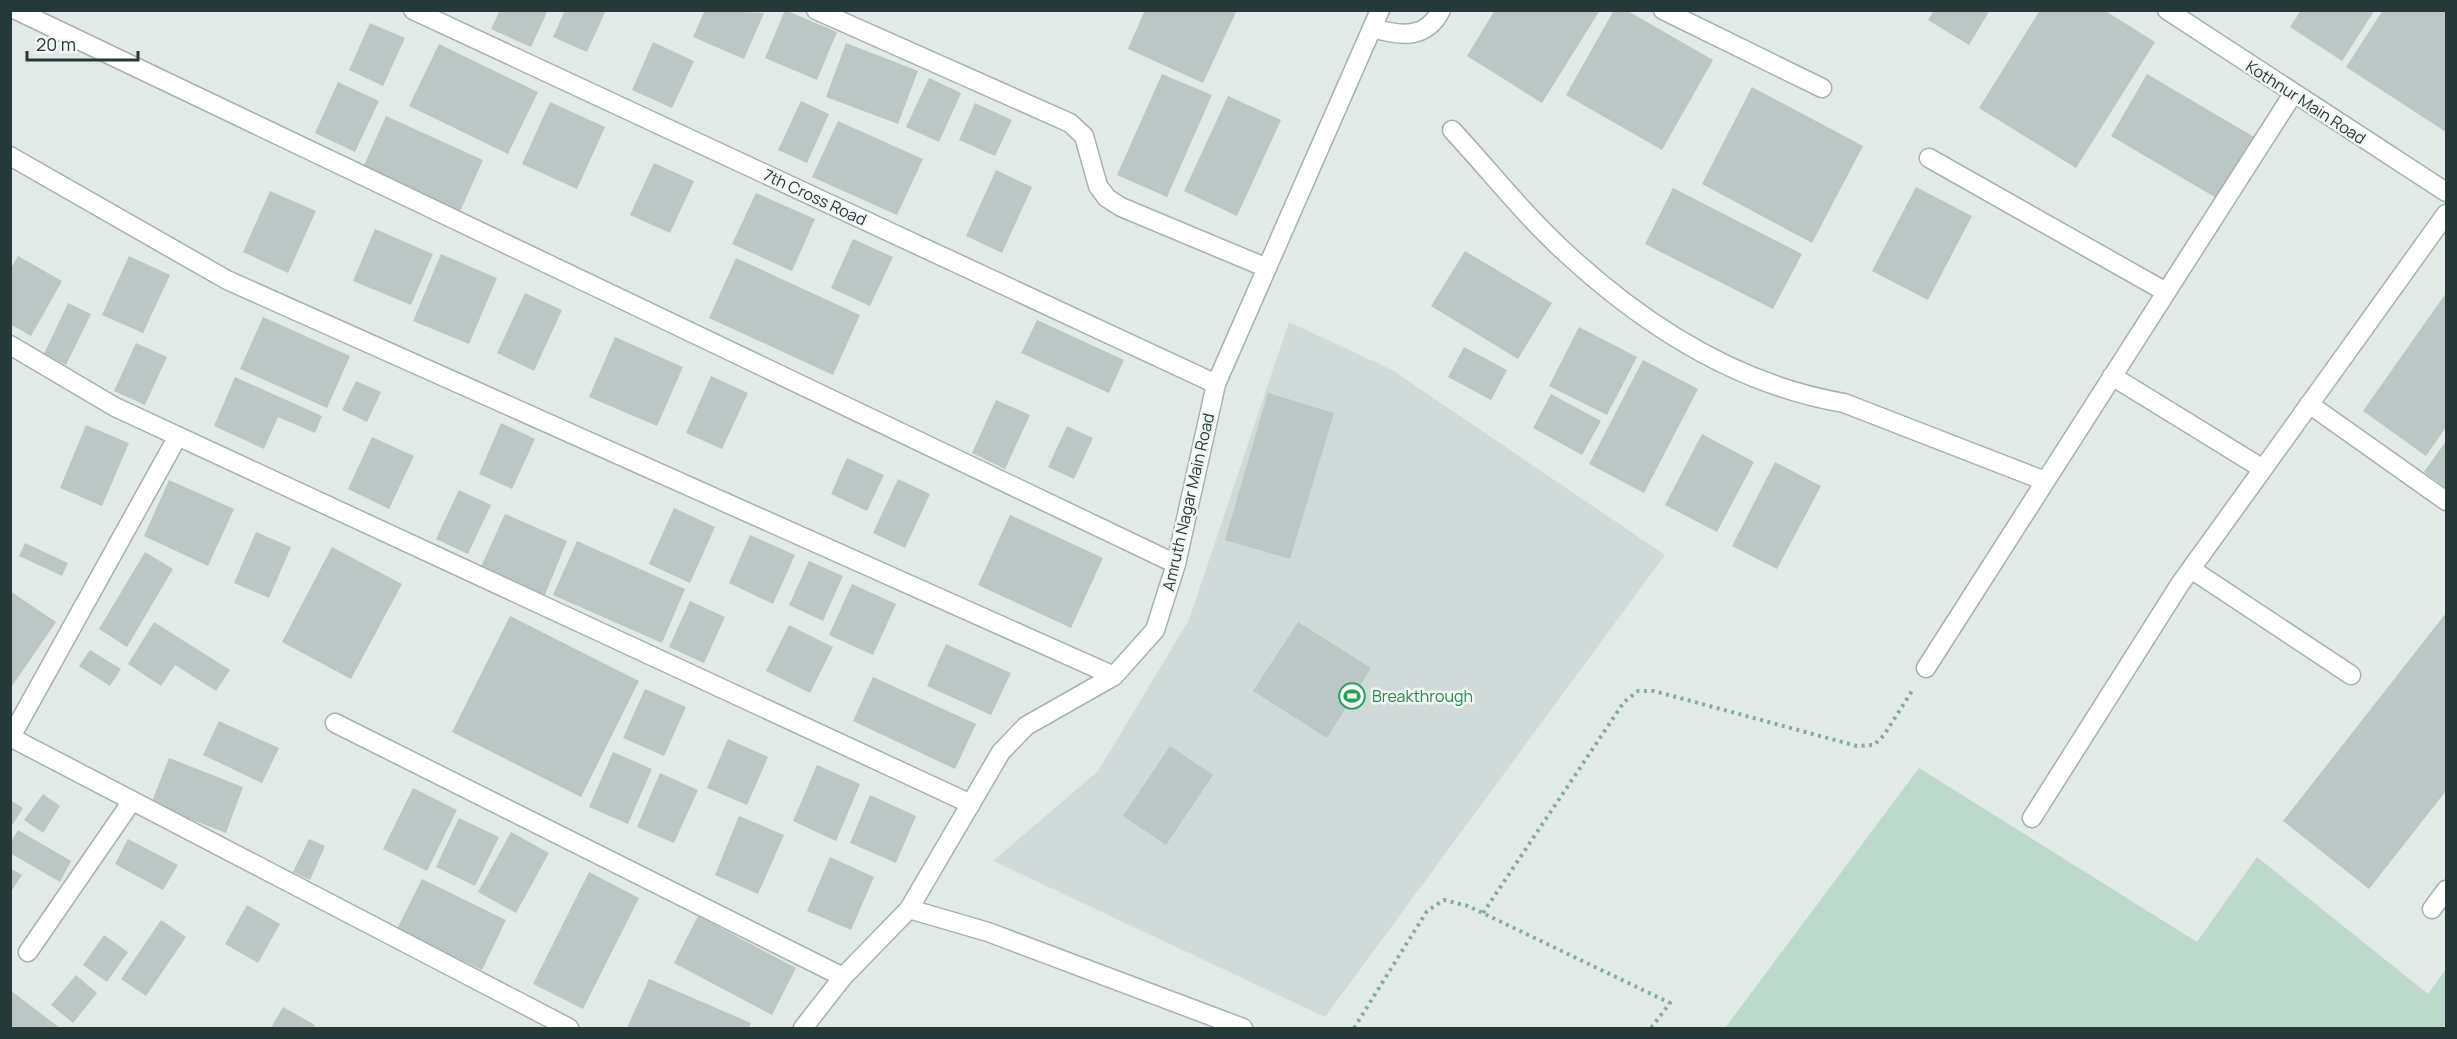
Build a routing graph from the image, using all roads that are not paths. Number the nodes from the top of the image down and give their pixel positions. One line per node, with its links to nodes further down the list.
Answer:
1 (16, 10): 26 (street)
2 (413, 10): 20 (street, 7th Cross Road)
3 (816, 10): 16 (street)
4 (1380, 10): 8 (street, Amruth Nagar Main Road)
5 (1441, 10): 8 (street)
6 (1663, 10): 9 (street)
7 (2167, 10): 10 (street, Kothnur Main Road)
8 (1372, 28): 16 (street, Amruth Nagar Main Road)
9 (1822, 88)
10 (2293, 93): 14 (street, Kothnur Main Road); 17 (street)
11 (1452, 130): 24 (street)
12 (10, 156): 30 (street)
13 (1929, 158): 17 (street)
14 (2446, 192)
15 (2446, 214): 21 (street)
16 (1267, 268): 20 (street, Amruth Nagar Main Road)
17 (2166, 292): 19 (street)
18 (10, 345): 22 (street)
19 (2112, 376): 23 (street); 24 (street)
20 (1216, 384): 26 (street, Amruth Nagar Main Road)
21 (2309, 404): 23 (street); 25 (street)
22 (178, 436): 32 (street); 34 (street)
23 (2263, 469): 27 (street)
24 (2045, 481): 28 (street)
25 (2446, 501)
26 (1176, 564): 30 (street, Amruth Nagar Main Road)
27 (2191, 569): 29 (street); 35 (street)
28 (1926, 668)
29 (2351, 675)
30 (1114, 676): 34 (street, Amruth Nagar Main Road)
31 (335, 723): 40 (street)
32 (11, 737): 33 (street)
33 (132, 801): 39 (street); 41 (street)
34 (971, 804): 37 (street, Amruth Nagar Main Road)
35 (2032, 818)
36 (2446, 890): 38 (street)
37 (909, 909): 40 (street, Amruth Nagar Main Road); 43 (street)
38 (2432, 909)
39 (28, 952)
40 (843, 977): 42 (street, Amruth Nagar Main Road)
41 (569, 1029)
42 (803, 1029)
43 (1243, 1029)

